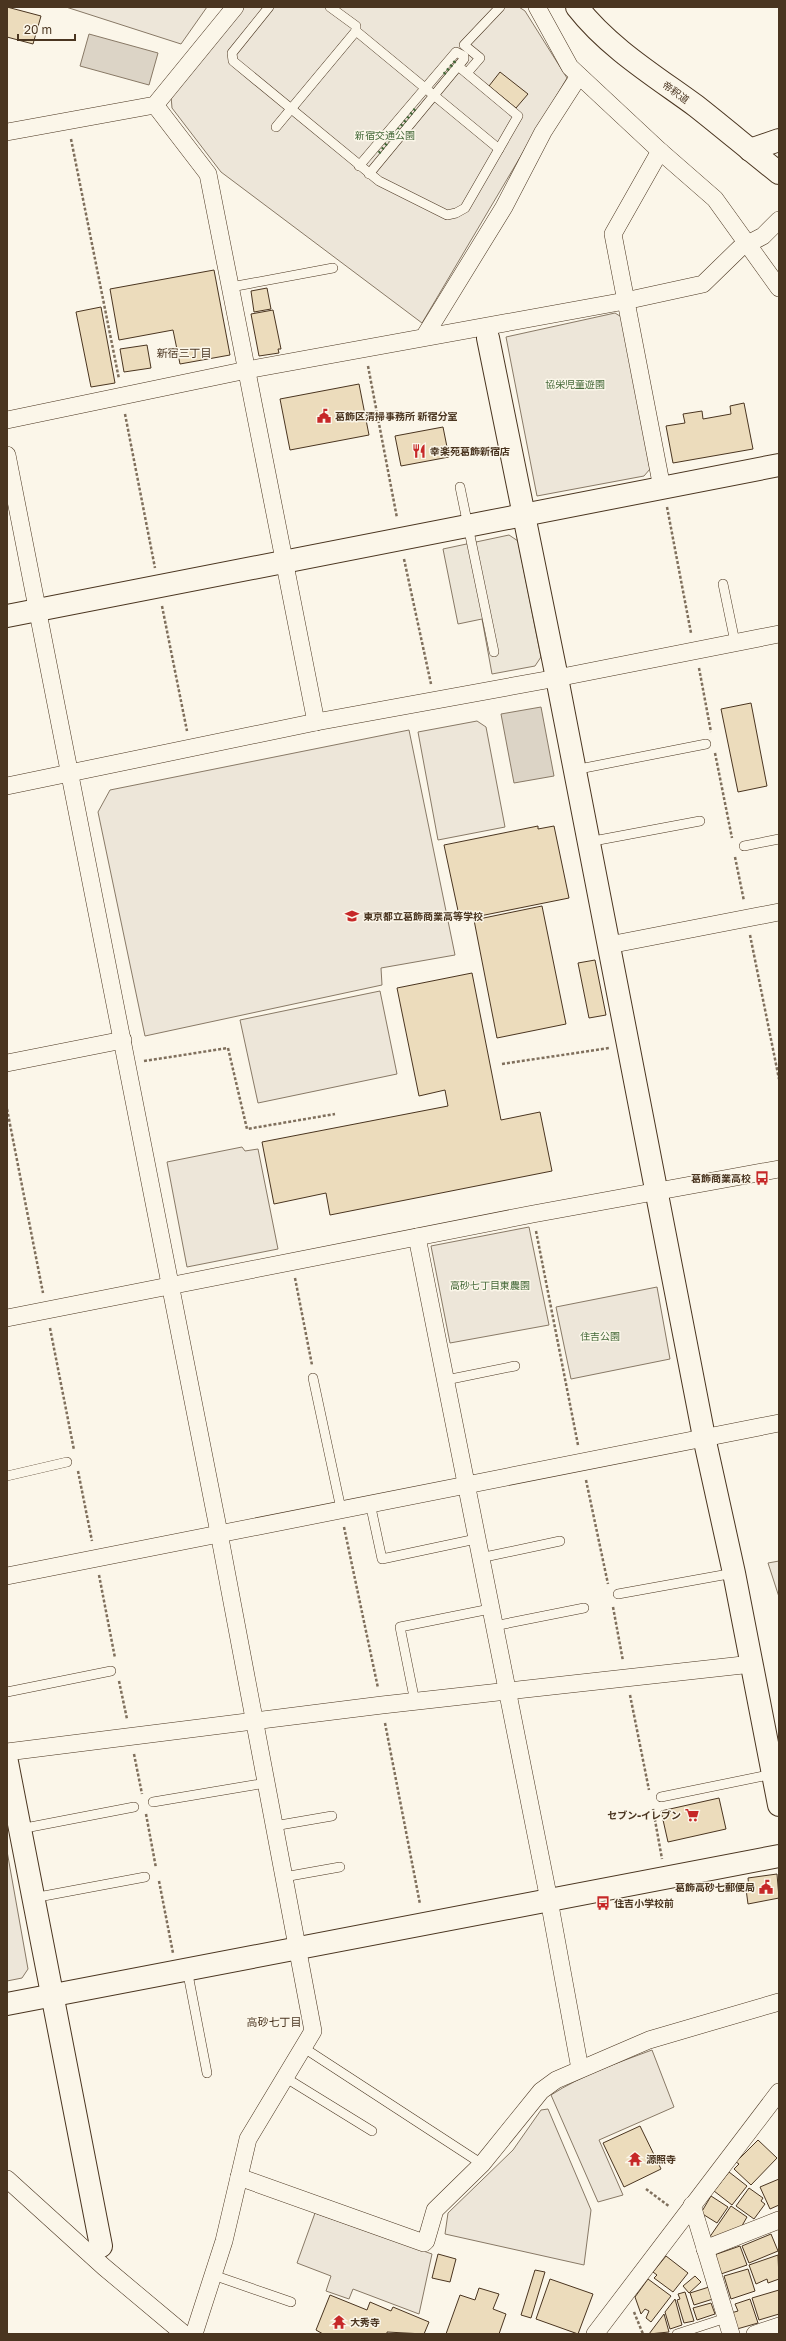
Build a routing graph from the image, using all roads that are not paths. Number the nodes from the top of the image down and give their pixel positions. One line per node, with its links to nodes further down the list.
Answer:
1 (235, 7): 13 (street)
2 (268, 7): 14 (lane)
3 (330, 7): 7 (lane)
4 (500, 7): 9 (lane)
5 (577, 7): 19 (street, 帝釈道)
6 (543, 9): 10 (street)
7 (356, 31): 11 (lane); 14 (lane)
8 (458, 66): 9 (lane); 11 (lane); 12 (lane)
9 (467, 73): 18 (lane)
10 (579, 76): 20 (street); 31 (street)
11 (426, 88): 12 (lane); 21 (lane)
12 (434, 96): 18 (lane); 23 (lane)
13 (155, 105): 16 (street); 27 (street)
14 (291, 109): 15 (lane); 21 (lane)
15 (276, 127)
16 (7, 132)
17 (779, 140): 19 (street)
18 (499, 149): 23 (lane)
19 (750, 150): 22 (street, 帝釈道)
20 (660, 151): 25 (street); 29 (street)
21 (359, 166): 23 (lane)
22 (779, 173)
23 (369, 174)
24 (779, 220): 25 (street)
25 (749, 244): 28 (street); 29 (street)
26 (333, 268): 27 (lane)
27 (231, 287): 32 (street)
28 (779, 288)
29 (625, 301): 30 (street); 37 (street)
30 (487, 332): 31 (street); 38 (street)
31 (424, 337): 32 (street)
32 (247, 370): 33 (street); 40 (street)
33 (7, 420)
34 (7, 454): 42 (street)
35 (779, 465): 37 (street)
36 (460, 487): 39 (lane)
37 (664, 494): 38 (street)
38 (525, 516): 39 (street); 47 (street)
39 (468, 527): 40 (street); 46 (lane)
40 (285, 561): 42 (street); 48 (street)
41 (723, 584): 45 (lane)
42 (38, 610): 43 (street); 51 (street)
43 (7, 616)
44 (779, 634): 45 (street)
45 (735, 642): 47 (street)
46 (494, 652)
47 (557, 678): 48 (street); 50 (street)
48 (316, 722): 51 (street)
49 (706, 744): 50 (lane)
50 (574, 770): 55 (street)
51 (70, 774): 52 (street); 59 (street)
52 (7, 786)
53 (700, 821): 55 (lane)
54 (779, 839): 56 (lane)
55 (588, 842): 58 (street)
56 (744, 846)
57 (779, 912): 58 (street)
58 (609, 944): 62 (street)
59 (123, 1040): 60 (street); 64 (street)
60 (7, 1063)
61 (779, 1170): 62 (street)
62 (658, 1192): 63 (street); 70 (street)
63 (417, 1237): 64 (street); 68 (street)
64 (171, 1286): 65 (street); 76 (street)
65 (7, 1318)
66 (515, 1366): 68 (lane)
67 (313, 1378): 75 (lane)
68 (446, 1380): 73 (street)
69 (779, 1423): 70 (street)
70 (704, 1437): 73 (street); 80 (street)
71 (67, 1462): 72 (lane)
72 (7, 1476)
73 (466, 1484): 74 (street); 77 (street)
74 (370, 1503): 75 (street); 77 (lane)
75 (341, 1509): 76 (street)
76 (219, 1533): 81 (street); 91 (street)
77 (476, 1539): 79 (street)
78 (560, 1541): 79 (lane)
79 (480, 1558): 84 (street)
80 (734, 1573): 82 (lane); 86 (street)
81 (7, 1576)
82 (618, 1594)
83 (584, 1608): 85 (lane)
84 (490, 1609): 85 (street); 90 (lane)
85 (494, 1626): 88 (street)
86 (752, 1664): 88 (street); 92 (street)
87 (110, 1671): 89 (lane)
88 (507, 1691): 90 (street); 109 (street)
89 (7, 1692)
90 (415, 1702): 91 (street)
91 (255, 1721): 93 (street); 96 (street)
92 (773, 1740): 95 (street)
93 (7, 1752)
94 (7, 1762): 103 (street)
95 (773, 1774): 97 (lane); 99 (street)
96 (266, 1783): 98 (lane); 102 (street)
97 (661, 1797)
98 (153, 1802)
99 (779, 1805)
100 (134, 1807): 103 (lane)
101 (332, 1816): 102 (lane)
102 (274, 1826): 107 (street)
103 (20, 1829): 108 (street)
104 (779, 1856): 109 (street)
105 (340, 1867): 107 (lane)
106 (145, 1877): 108 (lane)
107 (284, 1877): 110 (street)
108 (33, 1898): 112 (street)
109 (549, 1900): 110 (street); 116 (street)
110 (298, 1948): 111 (street); 115 (street)
111 (181, 1964): 112 (street); 117 (lane)
112 (52, 1995): 114 (street); 126 (street)
113 (779, 2002): 116 (street)
114 (7, 2004)
115 (304, 2048): 118 (street); 121 (lane)
116 (580, 2069): 121 (street)
117 (207, 2073)
118 (286, 2078): 120 (lane); 122 (street)
119 (779, 2092): 124 (street)
120 (372, 2131)
121 (482, 2164): 122 (street)
122 (239, 2177): 129 (street)
123 (7, 2179): 128 (street)
124 (688, 2210): 127 (street); 135 (street)
125 (779, 2220): 127 (street)
126 (101, 2246): 128 (street)
127 (705, 2248): 131 (street)
128 (104, 2267): 133 (street)
129 (213, 2275): 130 (lane); 134 (street)
130 (291, 2302)
131 (729, 2326): 136 (lane)
132 (779, 2326): 137 (street)
133 (184, 2334)
134 (194, 2334)
135 (595, 2334)
136 (677, 2334)
137 (755, 2334)

